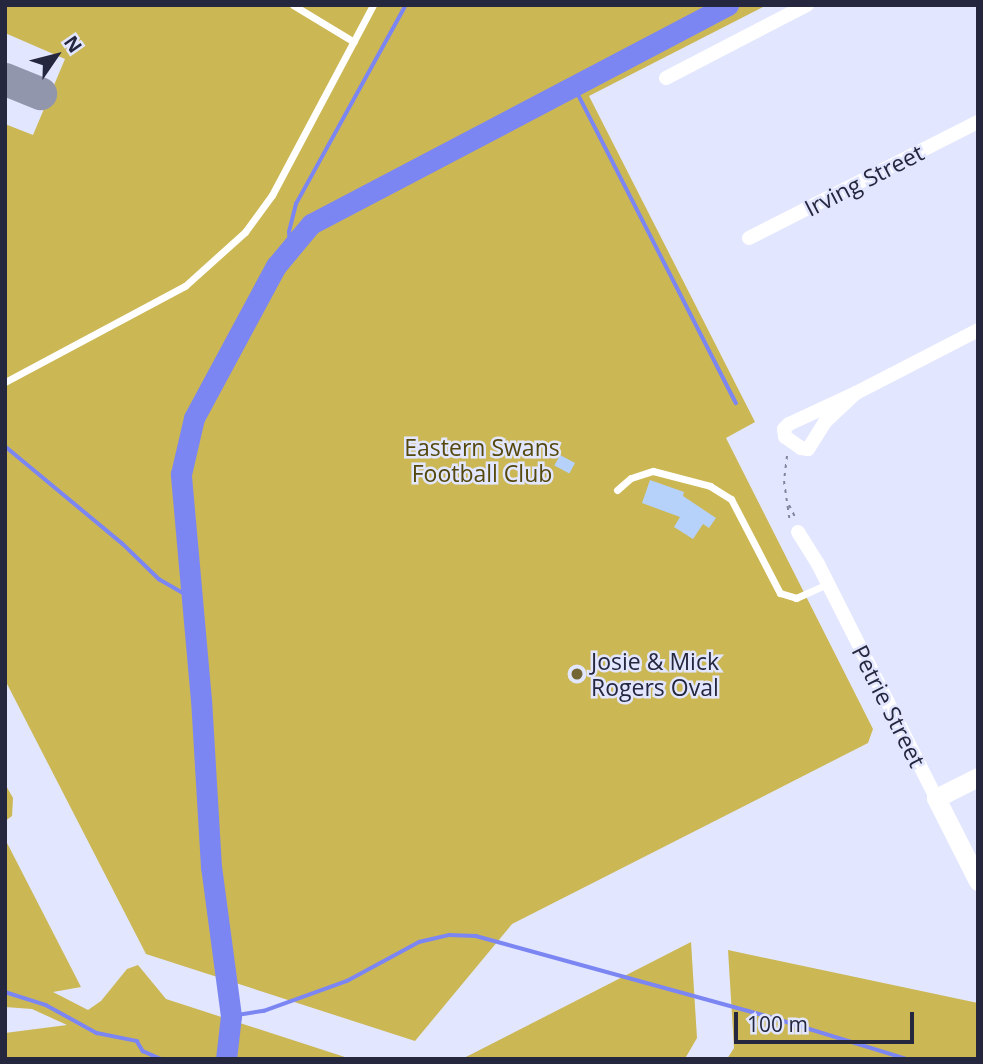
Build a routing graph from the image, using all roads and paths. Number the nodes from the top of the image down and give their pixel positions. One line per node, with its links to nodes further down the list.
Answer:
1 (293, 5): 4 (lane)
2 (373, 5): 4 (lane)
3 (807, 5): 5 (street)
4 (354, 41): 9 (lane)
5 (666, 78)
6 (978, 122): 7 (street, Irving Street)
7 (750, 238)
8 (978, 330): 10 (street)
9 (5, 382)
10 (856, 393): 10 (street)
11 (786, 461): 13 (path)
12 (617, 490): 15 (lane)
13 (786, 501): 14 (path); 14 (path)
14 (798, 532): 15 (street, Petrie Street)
15 (828, 584): 17 (street, Petrie Street)
16 (978, 777): 17 (street)
17 (936, 798): 18 (street, Petrie Street)
18 (978, 881)

